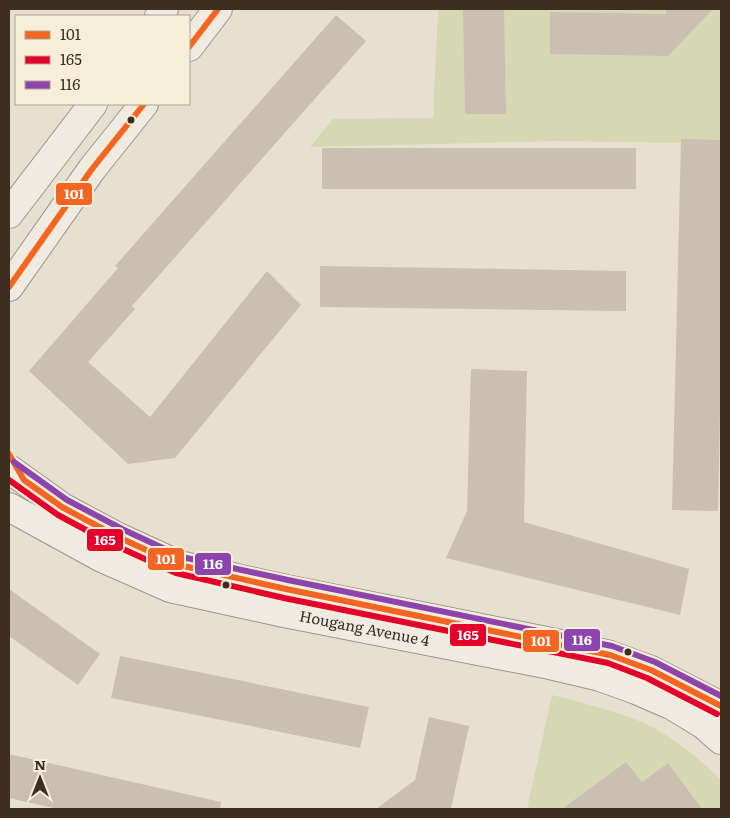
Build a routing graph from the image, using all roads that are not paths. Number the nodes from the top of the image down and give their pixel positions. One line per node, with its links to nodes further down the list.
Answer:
1 (218, 9): 2 (street)
2 (190, 46)
3 (92, 105): 5 (street)
4 (143, 105): 6 (street)
5 (9, 214)
6 (9, 286)
7 (9, 454): 8 (street)
8 (16, 474): 10 (street, Hougang Avenue 4)
9 (9, 507): 10 (street, Hougang Avenue 4)
10 (411, 626): 11 (street, Hougang Avenue 4); 12 (street, Hougang Avenue 4)
11 (721, 706)
12 (721, 740)

